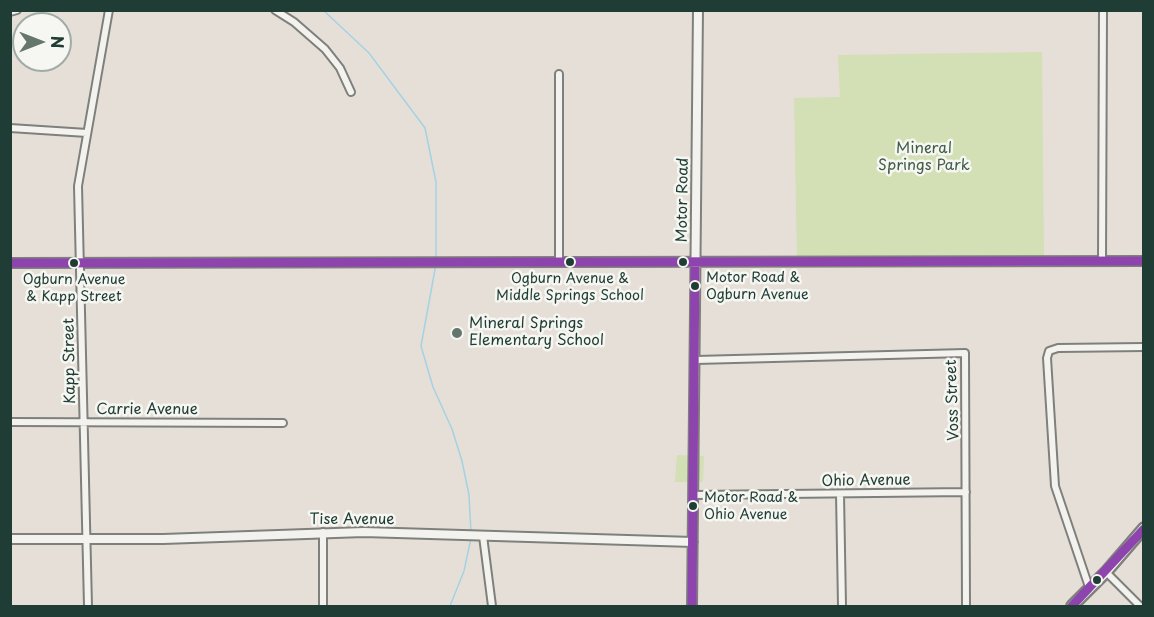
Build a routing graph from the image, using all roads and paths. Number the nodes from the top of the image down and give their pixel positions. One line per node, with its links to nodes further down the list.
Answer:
1 (17, 10): 6 (street)
2 (109, 10): 10 (street, Kapp Street)
3 (275, 10): 8 (street)
4 (698, 10): 13 (street, Motor Road)
5 (1102, 10): 11 (street)
6 (10, 12)
7 (559, 74): 16 (street)
8 (351, 92)
9 (10, 128): 10 (street)
10 (87, 133): 15 (street, Kapp Street)
11 (1102, 261): 12 (street); 13 (street)
12 (1143, 261)
13 (695, 262): 16 (street); 18 (street, Motor Road)
14 (10, 263): 15 (street)
15 (80, 263): 16 (street); 20 (street, Kapp Street)
16 (559, 263)
17 (1143, 347): 32 (street)
18 (696, 360): 22 (street, Voss Street); 24 (street, Motor Road)
19 (10, 422): 20 (street, Carrie Avenue)
20 (83, 422): 21 (street, Carrie Avenue); 29 (street, Kapp Street)
21 (283, 423)
22 (966, 492): 23 (street, Ohio Avenue); 38 (street, Voss Street)
23 (840, 494): 24 (street, Ohio Avenue); 37 (street)
24 (694, 495): 30 (street, Motor Road)
25 (1143, 528): 31 (main road)
26 (323, 532): 27 (street, Tise Avenue); 29 (street, Tise Avenue); 34 (street)
27 (483, 536): 30 (street, Tise Avenue); 35 (street)
28 (10, 539): 29 (street, Tise Avenue)
29 (86, 539): 33 (street, Kapp Street)
30 (693, 542): 36 (street, Motor Road)
31 (1106, 572): 32 (main road); 40 (street)
32 (1089, 587): 39 (main road)
33 (88, 606)
34 (323, 606)
35 (492, 606)
36 (692, 606)
37 (842, 606)
38 (966, 606)
39 (1072, 606)
40 (1141, 606)

